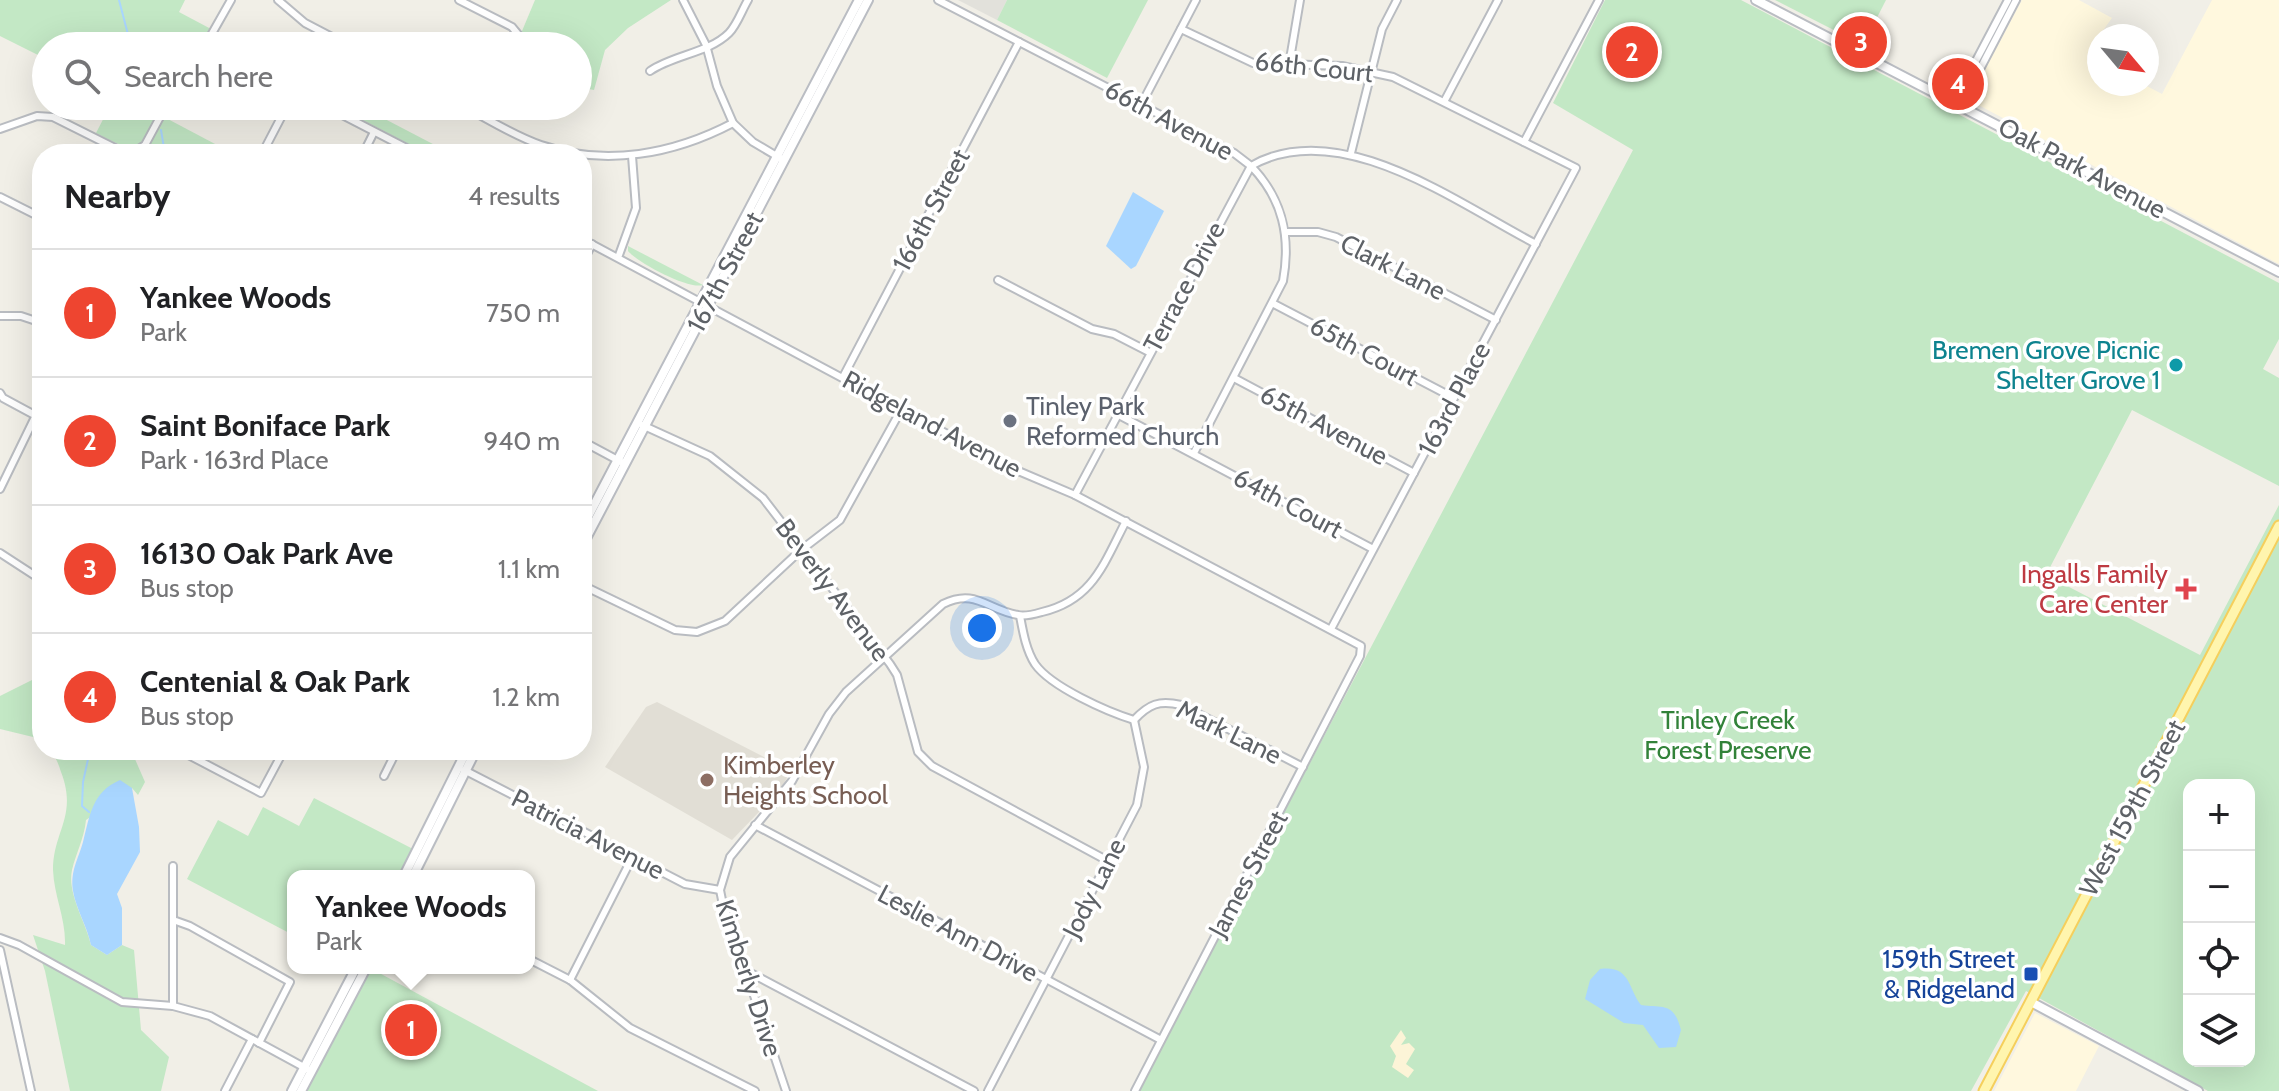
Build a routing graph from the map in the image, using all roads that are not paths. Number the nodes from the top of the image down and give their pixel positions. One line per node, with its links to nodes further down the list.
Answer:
1 (231, 0): 18 (street)
2 (278, 0): 19 (street)
3 (459, 0): 20 (street)
4 (683, 0): 22 (street)
5 (748, 0): 22 (street)
6 (859, 0): 48 (main road, 167th Street)
7 (868, 0): 48 (main road, 167th Street)
8 (938, 0): 21 (street, 66th Avenue)
9 (1196, 0): 17 (street)
10 (1300, 0): 23 (street)
11 (1397, 0): 24 (street)
12 (1498, 0): 26 (street)
13 (1599, 0): 38 (street)
14 (1756, 0): 27 (main road, Oak Park Avenue)
15 (2008, 0): 27 (street)
16 (2016, 0): 27 (street)
17 (1181, 29): 23 (street, 66th Court); 28 (street)
18 (210, 32)
19 (322, 32)
20 (516, 32)
21 (1019, 42): 28 (street, 66th Avenue); 65 (street, 166th Street)
22 (706, 45): 25 (street); 35 (street)
23 (1289, 65): 24 (street, 66th Court)
24 (1371, 70): 26 (street, 66th Court); 45 (street)
25 (650, 71)
26 (1445, 100): 38 (street, 66th Court)
27 (1959, 103): 57 (main road, Oak Park Avenue)
28 (1141, 105): 49 (street, 66th Avenue)
29 (32, 118): 36 (street)
30 (59, 120): 39 (street)
31 (158, 120): 40 (street)
32 (280, 120): 41 (street)
33 (351, 120): 37 (street)
34 (489, 120): 44 (street)
35 (733, 123): 47 (street); 48 (street)
36 (0, 129)
37 (374, 132): 42 (street); 43 (street)
38 (1524, 142): 50 (street, 66th Court)
39 (108, 144)
40 (146, 144)
41 (267, 144)
42 (368, 144)
43 (398, 144)
44 (538, 144)
45 (1351, 153): 49 (street, 66th Avenue); 55 (street, 66th Avenue)
46 (592, 155): 47 (street)
47 (632, 156): 56 (street)
48 (780, 158): 59 (main road, 167th Street)
49 (1251, 166): 53 (street); 64 (street, Terrace Drive)
50 (1576, 168): 55 (street, 163rd Place)
51 (0, 197): 52 (street)
52 (32, 213)
53 (1286, 232): 60 (street); 63 (street, Clark Lane)
54 (592, 244): 56 (street, Ridgeland Avenue)
55 (1536, 244): 63 (street, 163rd Place)
56 (619, 255): 59 (street, Ridgeland Avenue)
57 (2279, 272)
58 (998, 280): 64 (street)
59 (705, 302): 65 (street, Ridgeland Avenue); 72 (main road, 167th Street)
60 (1274, 304): 66 (street); 68 (street, 65th Court)
61 (0, 316): 62 (street)
62 (32, 320)
63 (1496, 320): 68 (street, 163rd Place)
64 (1149, 352): 71 (street, Terrace Drive)
65 (843, 377): 69 (street, Ridgeland Avenue)
66 (1234, 378): 75 (street); 77 (street, 65th Avenue)
67 (0, 393): 70 (street)
68 (1454, 398): 77 (street, 163rd Place)
69 (901, 410): 79 (street, Ridgeland Avenue); 84 (street)
70 (32, 413)
71 (1117, 414): 75 (street, 64th Court); 79 (street, Terrace Drive)
72 (641, 424): 76 (main road, 167th Street); 84 (street, Beverly Avenue)
73 (32, 429): 78 (street)
74 (592, 446): 76 (street)
75 (1194, 453): 83 (street, 64th Court)
76 (621, 462): 80 (main road, 167th Street)
77 (1414, 473): 83 (street, 163rd Place)
78 (0, 489)
79 (1075, 495): 81 (street, Ridgeland Avenue)
80 (592, 517)
81 (1126, 521): 88 (street); 89 (street, Ridgeland Avenue)
82 (2279, 526): 117 (main road, West 159th Street)
83 (1373, 549): 89 (street, 163rd Place)
84 (801, 550): 87 (street); 90 (street, Beverly Avenue)
85 (0, 553): 86 (street)
86 (32, 575)
87 (592, 590)
88 (1020, 616): 90 (street, Kimberly Drive); 92 (street, Mark Lane)
89 (1331, 629): 91 (street, Ridgeland Avenue)
90 (883, 656): 101 (street, Kimberly Drive); 103 (street, Beverly Avenue)
91 (1360, 656): 98 (street, James Street)
92 (1134, 720): 98 (street, Mark Lane); 103 (street, Jody Lane)
93 (197, 760): 94 (street)
94 (279, 760)
95 (392, 760): 100 (street)
96 (464, 760): 99 (main road)
97 (469, 760): 99 (main road)
98 (1303, 767): 119 (street, James Street)
99 (462, 769): 102 (street, Patricia Avenue); 105 (main road); 106 (main road)
100 (384, 776)
101 (755, 825): 107 (street, Kimberly Drive); 116 (street, Leslie Ann Drive)
102 (632, 858): 107 (street, Patricia Avenue); 115 (street)
103 (1108, 861): 116 (street, Jody Lane)
104 (173, 866): 108 (street)
105 (407, 870)
106 (416, 870)
107 (720, 890): 112 (street, Kimberly Drive)
108 (176, 921): 118 (street); 120 (street)
109 (0, 938): 118 (street)
110 (0, 950): 122 (street)
111 (535, 962): 115 (street)
112 (745, 970): 127 (street, Kimberly Drive); 128 (street)
113 (353, 974): 121 (main road)
114 (363, 974): 121 (main road)
115 (570, 980): 126 (street)
116 (1046, 980): 119 (street, Leslie Ann Drive); 129 (street, Jody Lane)
117 (2031, 1002): 131 (main road, West 159th Street); 132 (main road)
118 (173, 1006): 120 (street)
119 (1161, 1040): 130 (street, James Street)
120 (256, 1041): 121 (street); 123 (street)
121 (308, 1070): 124 (main road); 125 (main road)
122 (31, 1091)
123 (225, 1091)
124 (292, 1091)
125 (301, 1091)
126 (755, 1091)
127 (786, 1091)
128 (974, 1091)
129 (988, 1091)
130 (1135, 1091)
131 (1984, 1091)
132 (2198, 1091)

